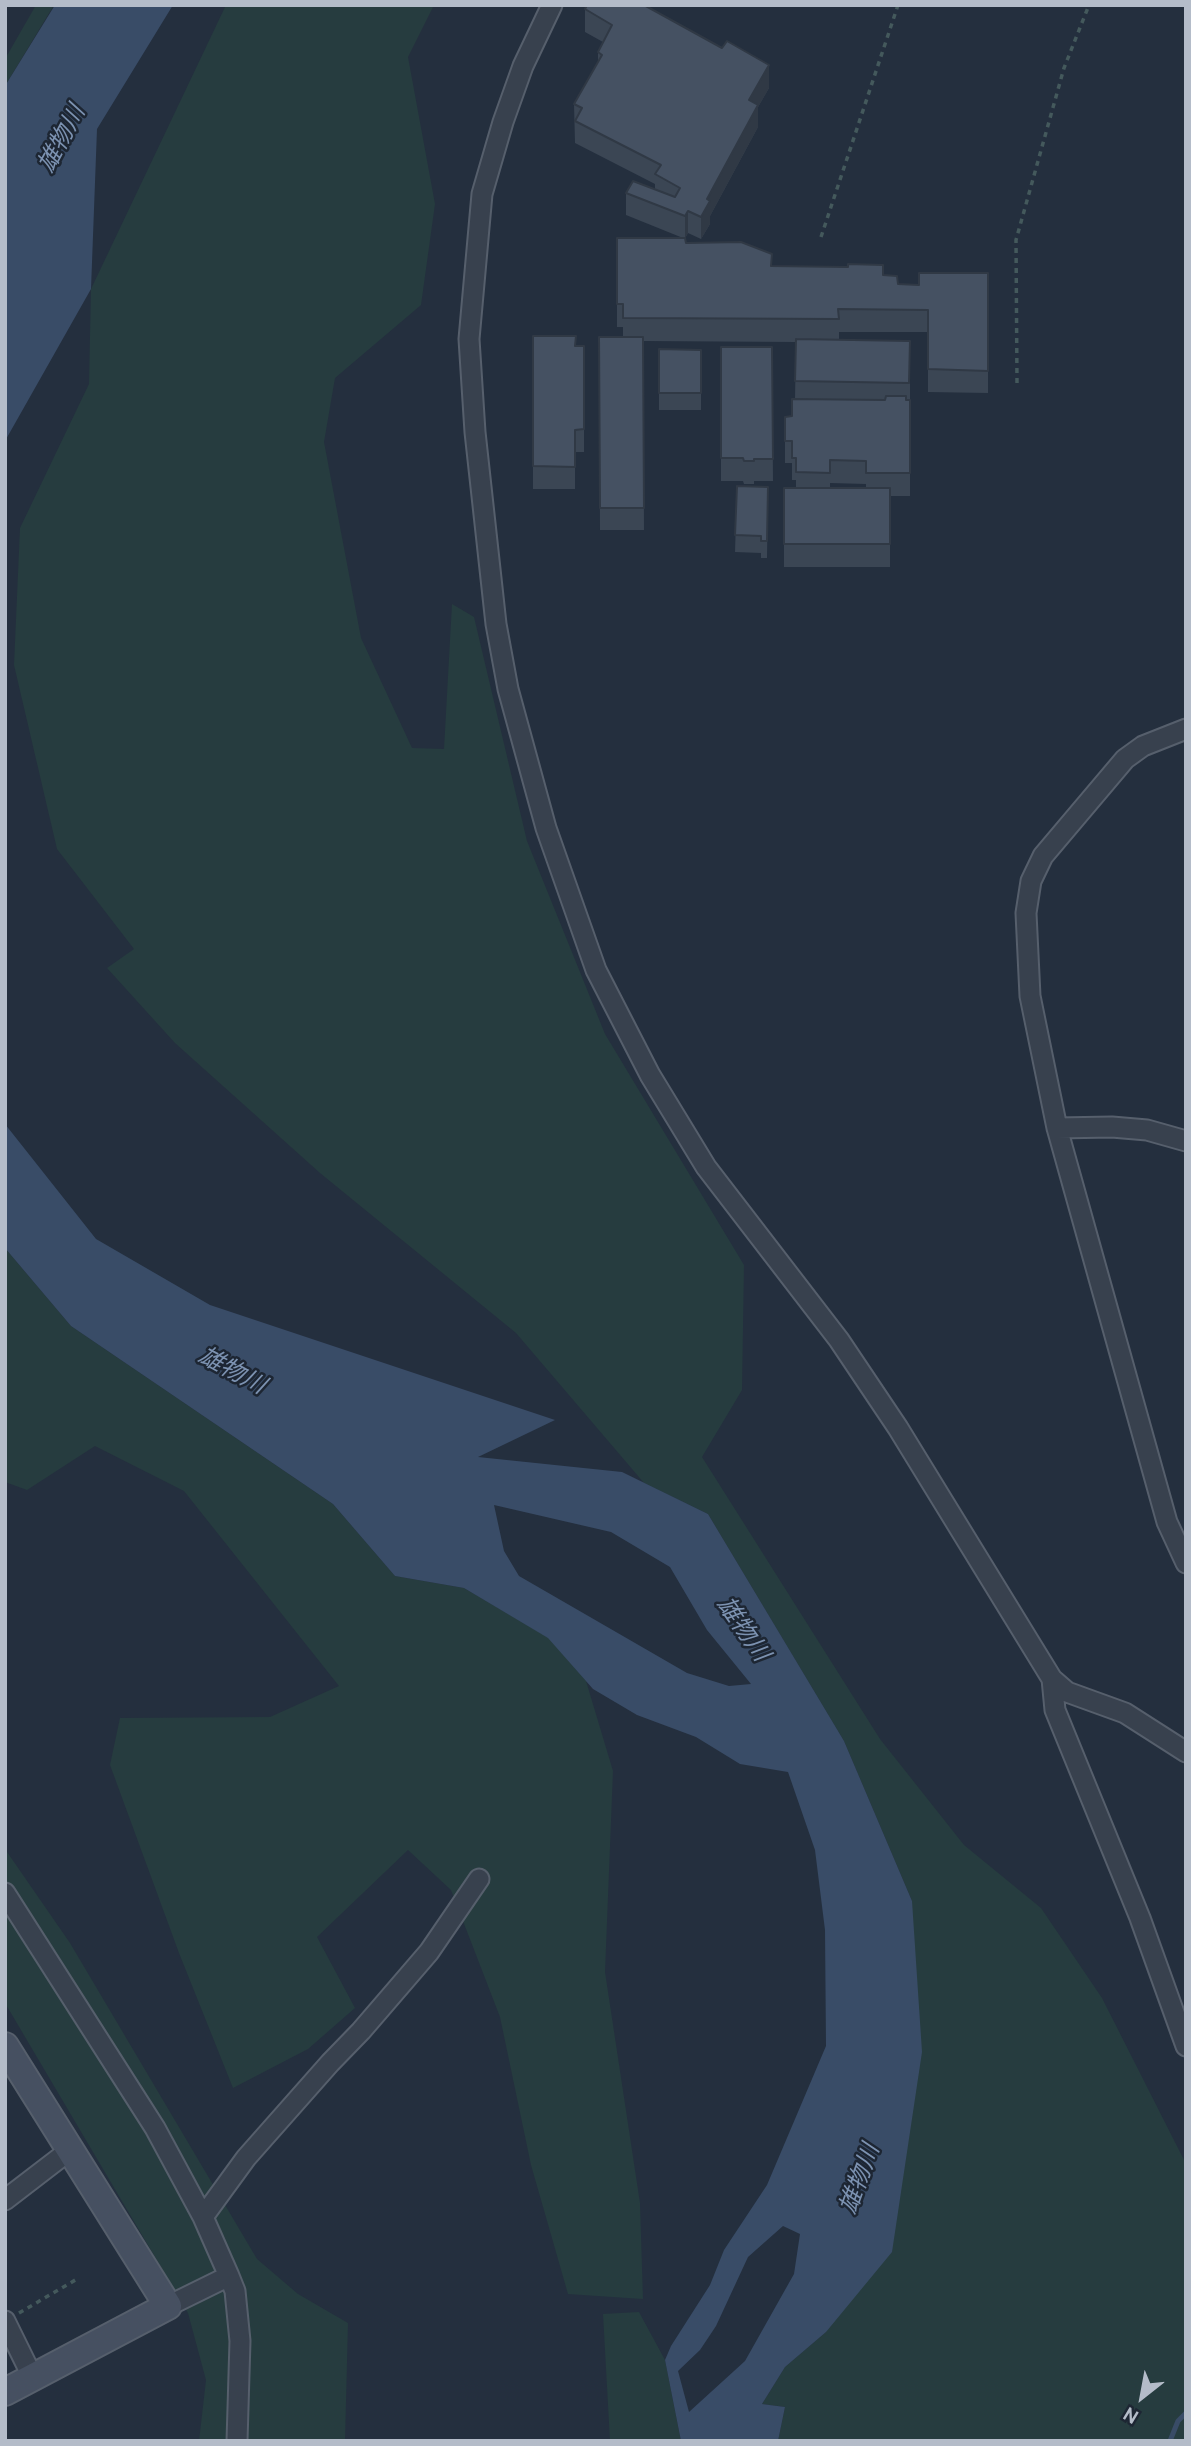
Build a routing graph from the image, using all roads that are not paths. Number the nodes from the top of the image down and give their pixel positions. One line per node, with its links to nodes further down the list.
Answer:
1 (552, 5): 6 (street)
2 (1186, 729): 3 (street)
3 (1057, 1128): 4 (street); 5 (street)
4 (1186, 1141)
5 (1186, 1563)
6 (1052, 1679): 7 (street); 11 (street)
7 (1186, 1752)
8 (479, 1879): 14 (street)
9 (5, 1893): 14 (street)
10 (5, 2046): 12 (street)
11 (1186, 2046)
12 (70, 2150): 13 (street); 16 (street)
13 (5, 2200)
14 (203, 2217): 15 (street)
15 (229, 2276): 16 (street); 20 (street)
16 (168, 2306): 18 (street)
17 (5, 2321): 18 (street)
18 (33, 2378): 19 (street)
19 (5, 2392)
20 (237, 2441)

